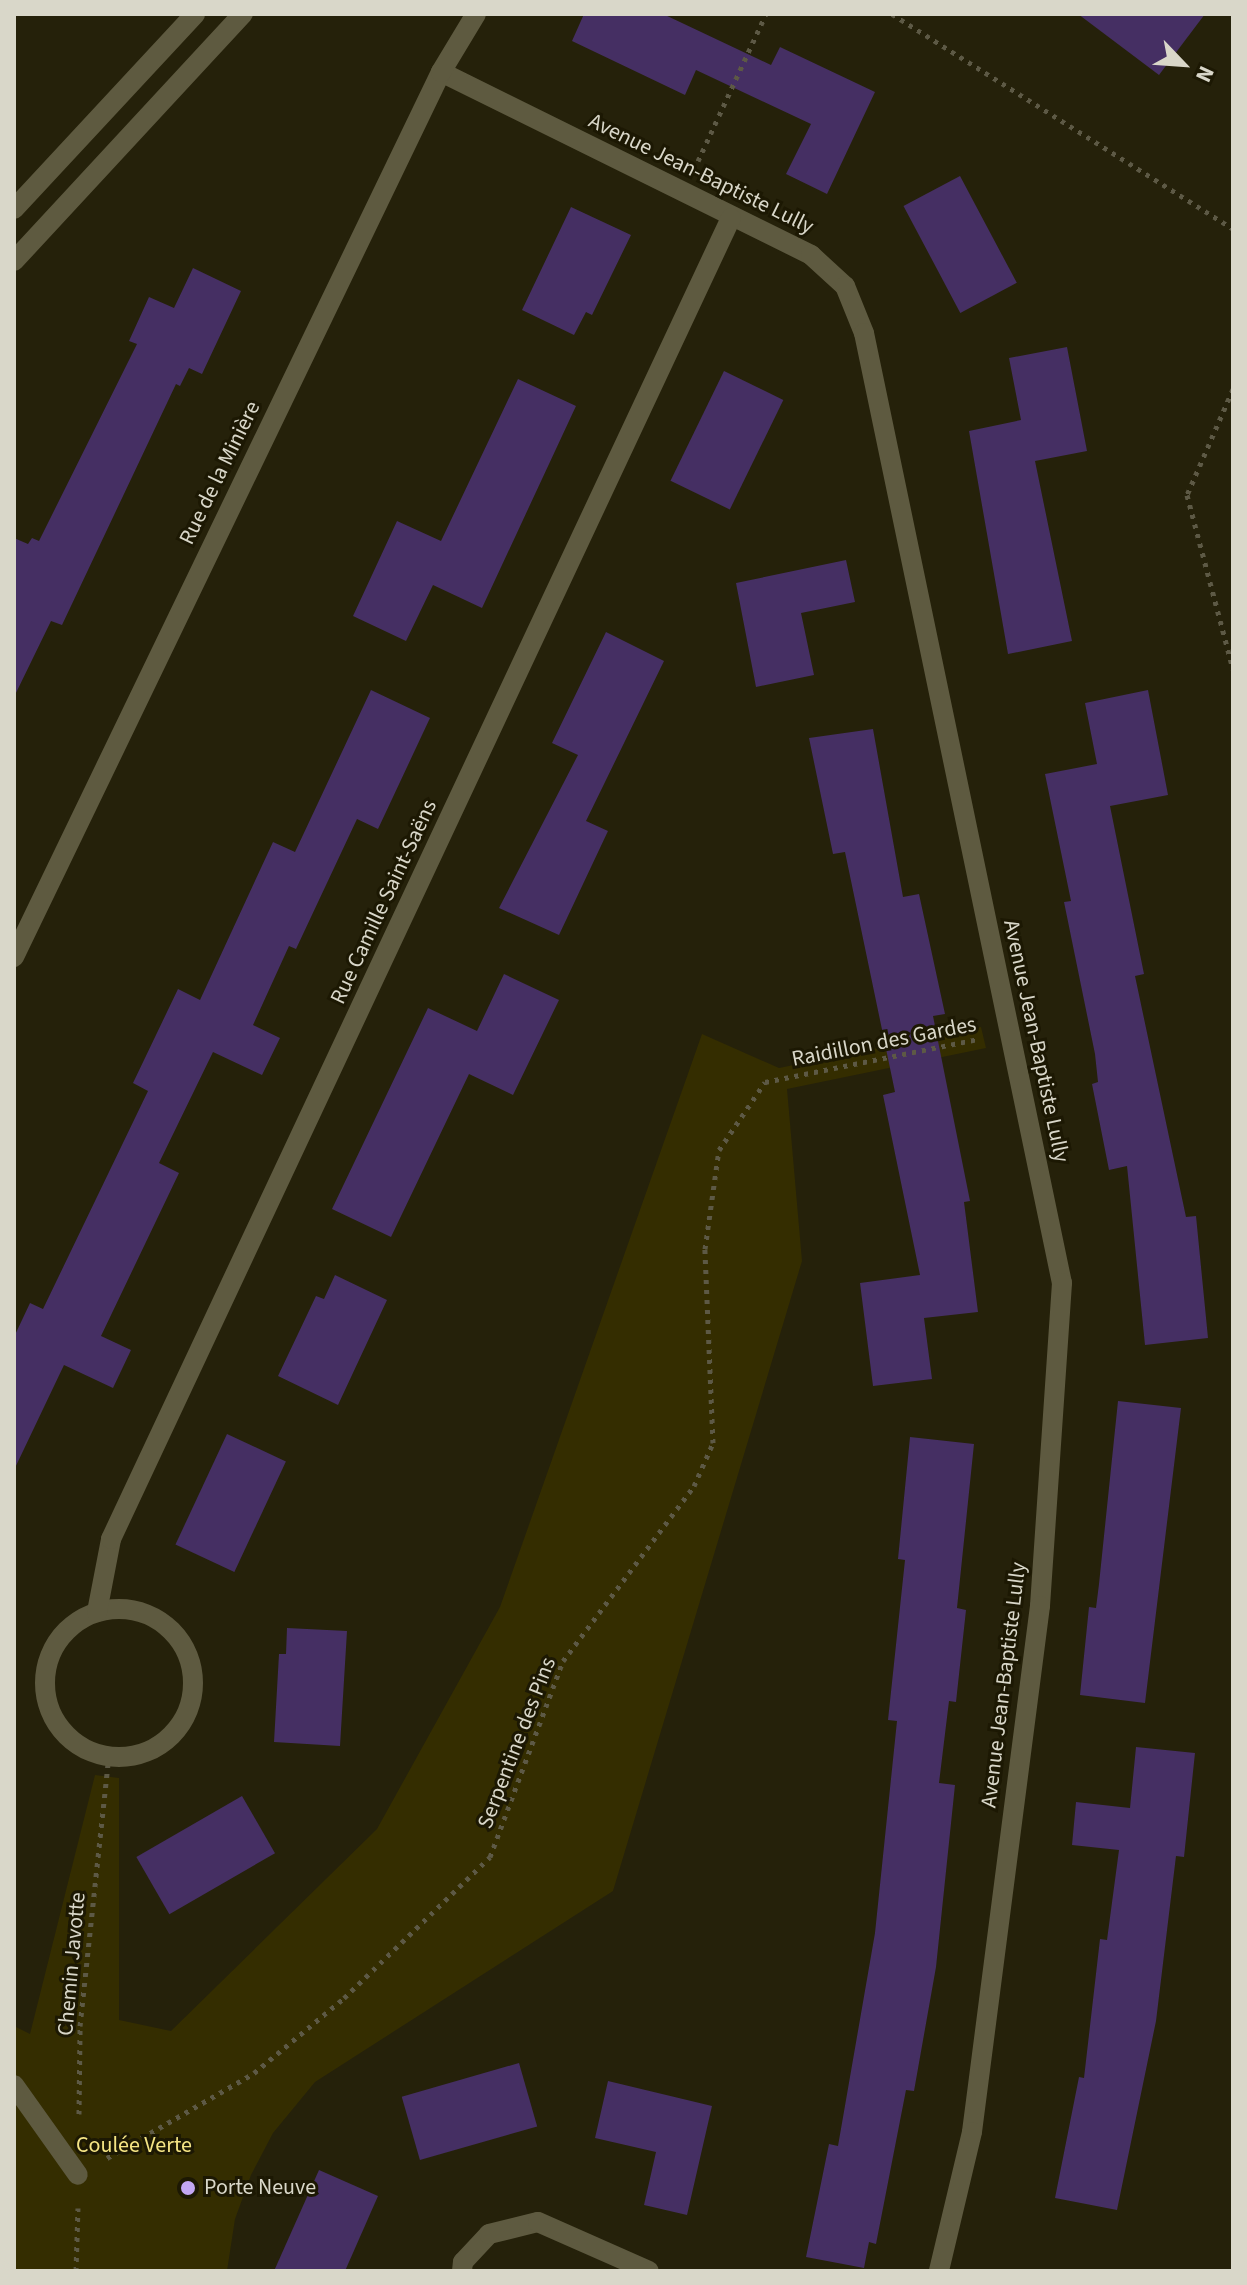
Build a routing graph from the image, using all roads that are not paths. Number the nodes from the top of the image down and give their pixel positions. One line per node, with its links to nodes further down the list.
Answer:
1 (195, 14): 5 (street)
2 (243, 14): 7 (street)
3 (476, 14): 4 (street, Rue de la Minière)
4 (441, 72): 6 (street, Avenue Jean-Baptiste Lully); 8 (street, Rue de la Minière)
5 (14, 209)
6 (731, 218): 9 (street, Rue Camille Saint-Saëns); 14 (street, Avenue Jean-Baptiste Lully)
7 (14, 261)
8 (15, 954)
9 (97, 1612): 9 (street)
10 (14, 2085): 11 (street)
11 (78, 2175)
12 (462, 2271): 13 (street)
13 (649, 2271)
14 (939, 2271)

